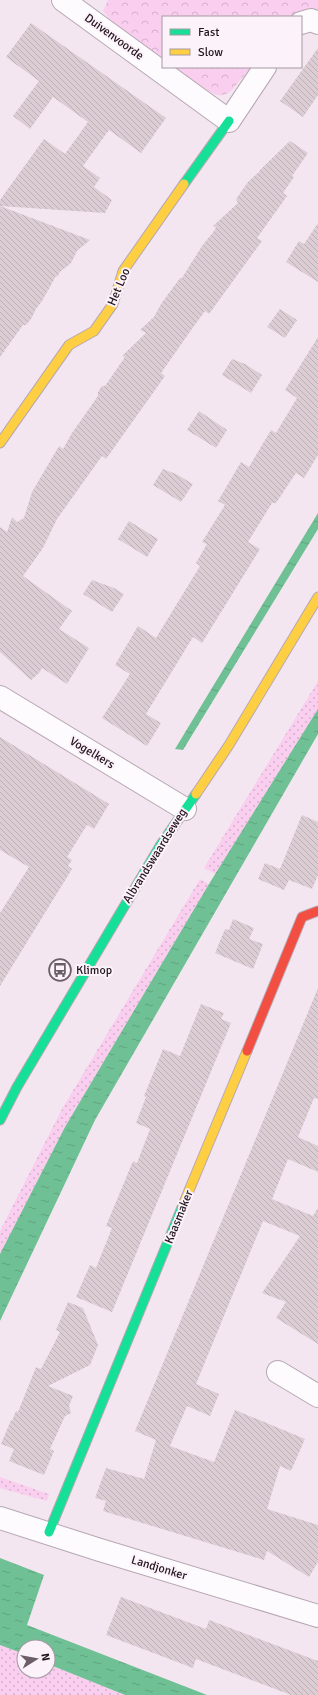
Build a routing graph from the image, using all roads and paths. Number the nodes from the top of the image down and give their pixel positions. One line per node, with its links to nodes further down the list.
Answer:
1 (63, 0): 5 (street, Duivenvoorde)
2 (302, 23): 3 (street)
3 (318, 23)
4 (264, 68): 5 (street)
5 (229, 121): 6 (street, Het Loo)
6 (0, 443)
7 (318, 597): 9 (street, Albrandswaardseweg)
8 (0, 697): 9 (street, Vogelkers)
9 (185, 808): 11 (street, Albrandswaardseweg)
10 (318, 911): 15 (street, Kaasmaker)
11 (3, 1109)
12 (278, 1372): 13 (street)
13 (318, 1396)
14 (0, 1518): 15 (street, Landjonker)
15 (49, 1532): 16 (street, Landjonker)
16 (318, 1616)

